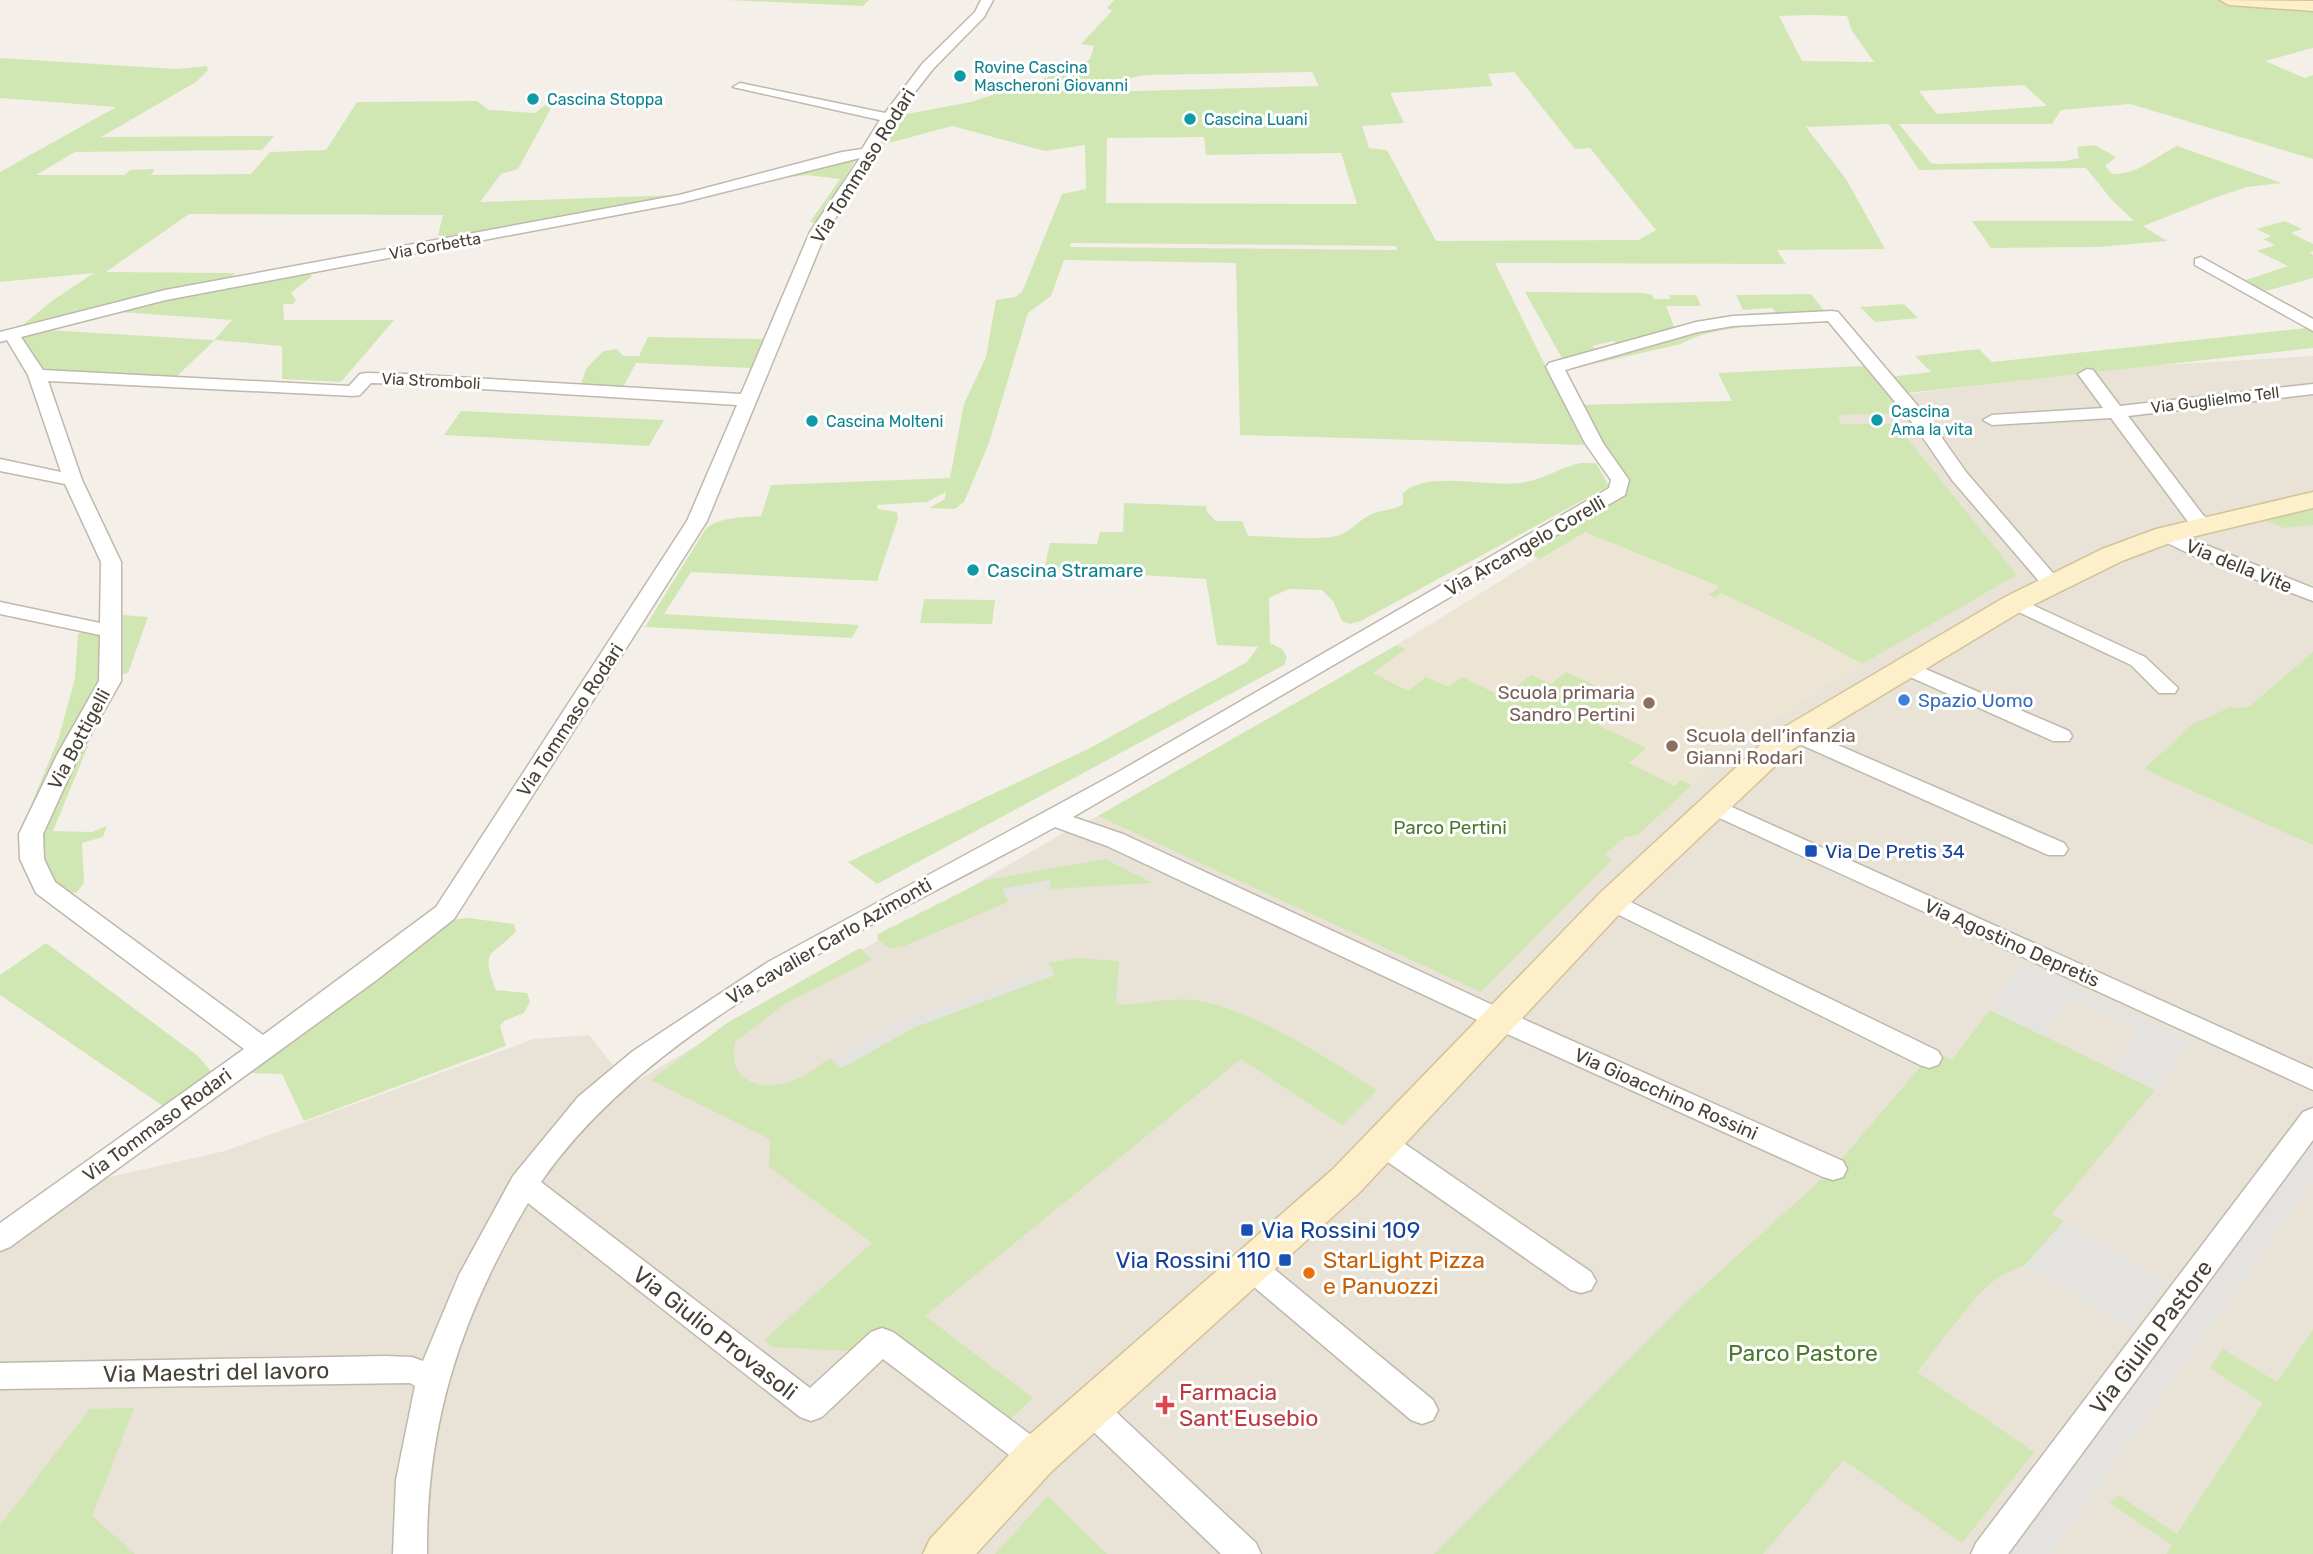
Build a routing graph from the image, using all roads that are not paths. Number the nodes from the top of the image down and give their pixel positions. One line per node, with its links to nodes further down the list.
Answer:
1 (988, 0): 5 (street, Via Tommaso Rodari)
2 (2233, 0): 3 (street)
3 (2313, 6)
4 (740, 87): 5 (street)
5 (888, 118): 6 (street, Via Tommaso Rodari)
6 (869, 153): 9 (street, Via Corbetta); 13 (street, Via Tommaso Rodari)
7 (2201, 262): 8 (street)
8 (2313, 326)
9 (6, 336): 11 (street, Via Bottigelli)
10 (2087, 374): 14 (street, Via Guglielmo Tell)
11 (37, 375): 13 (street, Via Stromboli); 17 (street, Via Bottigelli)
12 (2313, 389): 14 (street, Via Guglielmo Tell)
13 (746, 400): 35 (street, Via Tommaso Rodari)
14 (2118, 412): 15 (street, Via Guglielmo Tell); 19 (street, Via Guglielmo Tell)
15 (1992, 420)
16 (0, 465): 17 (street)
17 (73, 480): 25 (street, Via Bottigelli)
18 (2313, 500): 19 (street)
19 (2205, 525): 20 (street)
20 (2166, 535): 21 (street); 22 (street, Via della Vite)
21 (2051, 583): 23 (street); 31 (street, Via Arcangelo Corelli)
22 (2313, 595)
23 (2015, 603): 26 (street); 27 (street)
24 (0, 608): 25 (street)
25 (111, 631): 35 (street, Via Bottigelli)
26 (1907, 667): 28 (street); 29 (street)
27 (2167, 688)
28 (1794, 733): 30 (street); 32 (street)
29 (2061, 736)
30 (1712, 806): 33 (street); 37 (street, Via Agostino Depretis)
31 (1053, 818): 34 (street); 41 (street, Via cavalier Carlo Azimonti)
32 (2056, 849)
33 (1612, 901): 34 (street); 36 (street)
34 (1500, 1019): 39 (street); 40 (street, Via Gioacchino Rossini)
35 (263, 1049): 42 (street, Via Tommaso Rodari)
36 (1928, 1058)
37 (2313, 1080)
38 (2313, 1119): 53 (street, Via Giulio Pastore)
39 (1382, 1143): 43 (street); 44 (street)
40 (1833, 1169)
41 (523, 1184): 46 (street, Via cavalier Carlo Azimonti); 49 (street, Via Giulio Provasoli)
42 (0, 1239)
43 (1251, 1267): 47 (street); 48 (street)
44 (1581, 1281)
45 (0, 1376): 46 (street, Via Maestri del lavoro)
46 (430, 1378): 50 (street, Via cavalier Carlo Azimonti)
47 (1089, 1407): 49 (street); 52 (street)
48 (1422, 1410)
49 (1036, 1457): 51 (street)
50 (410, 1554)
51 (946, 1554)
52 (1244, 1554)
53 (1988, 1554)

